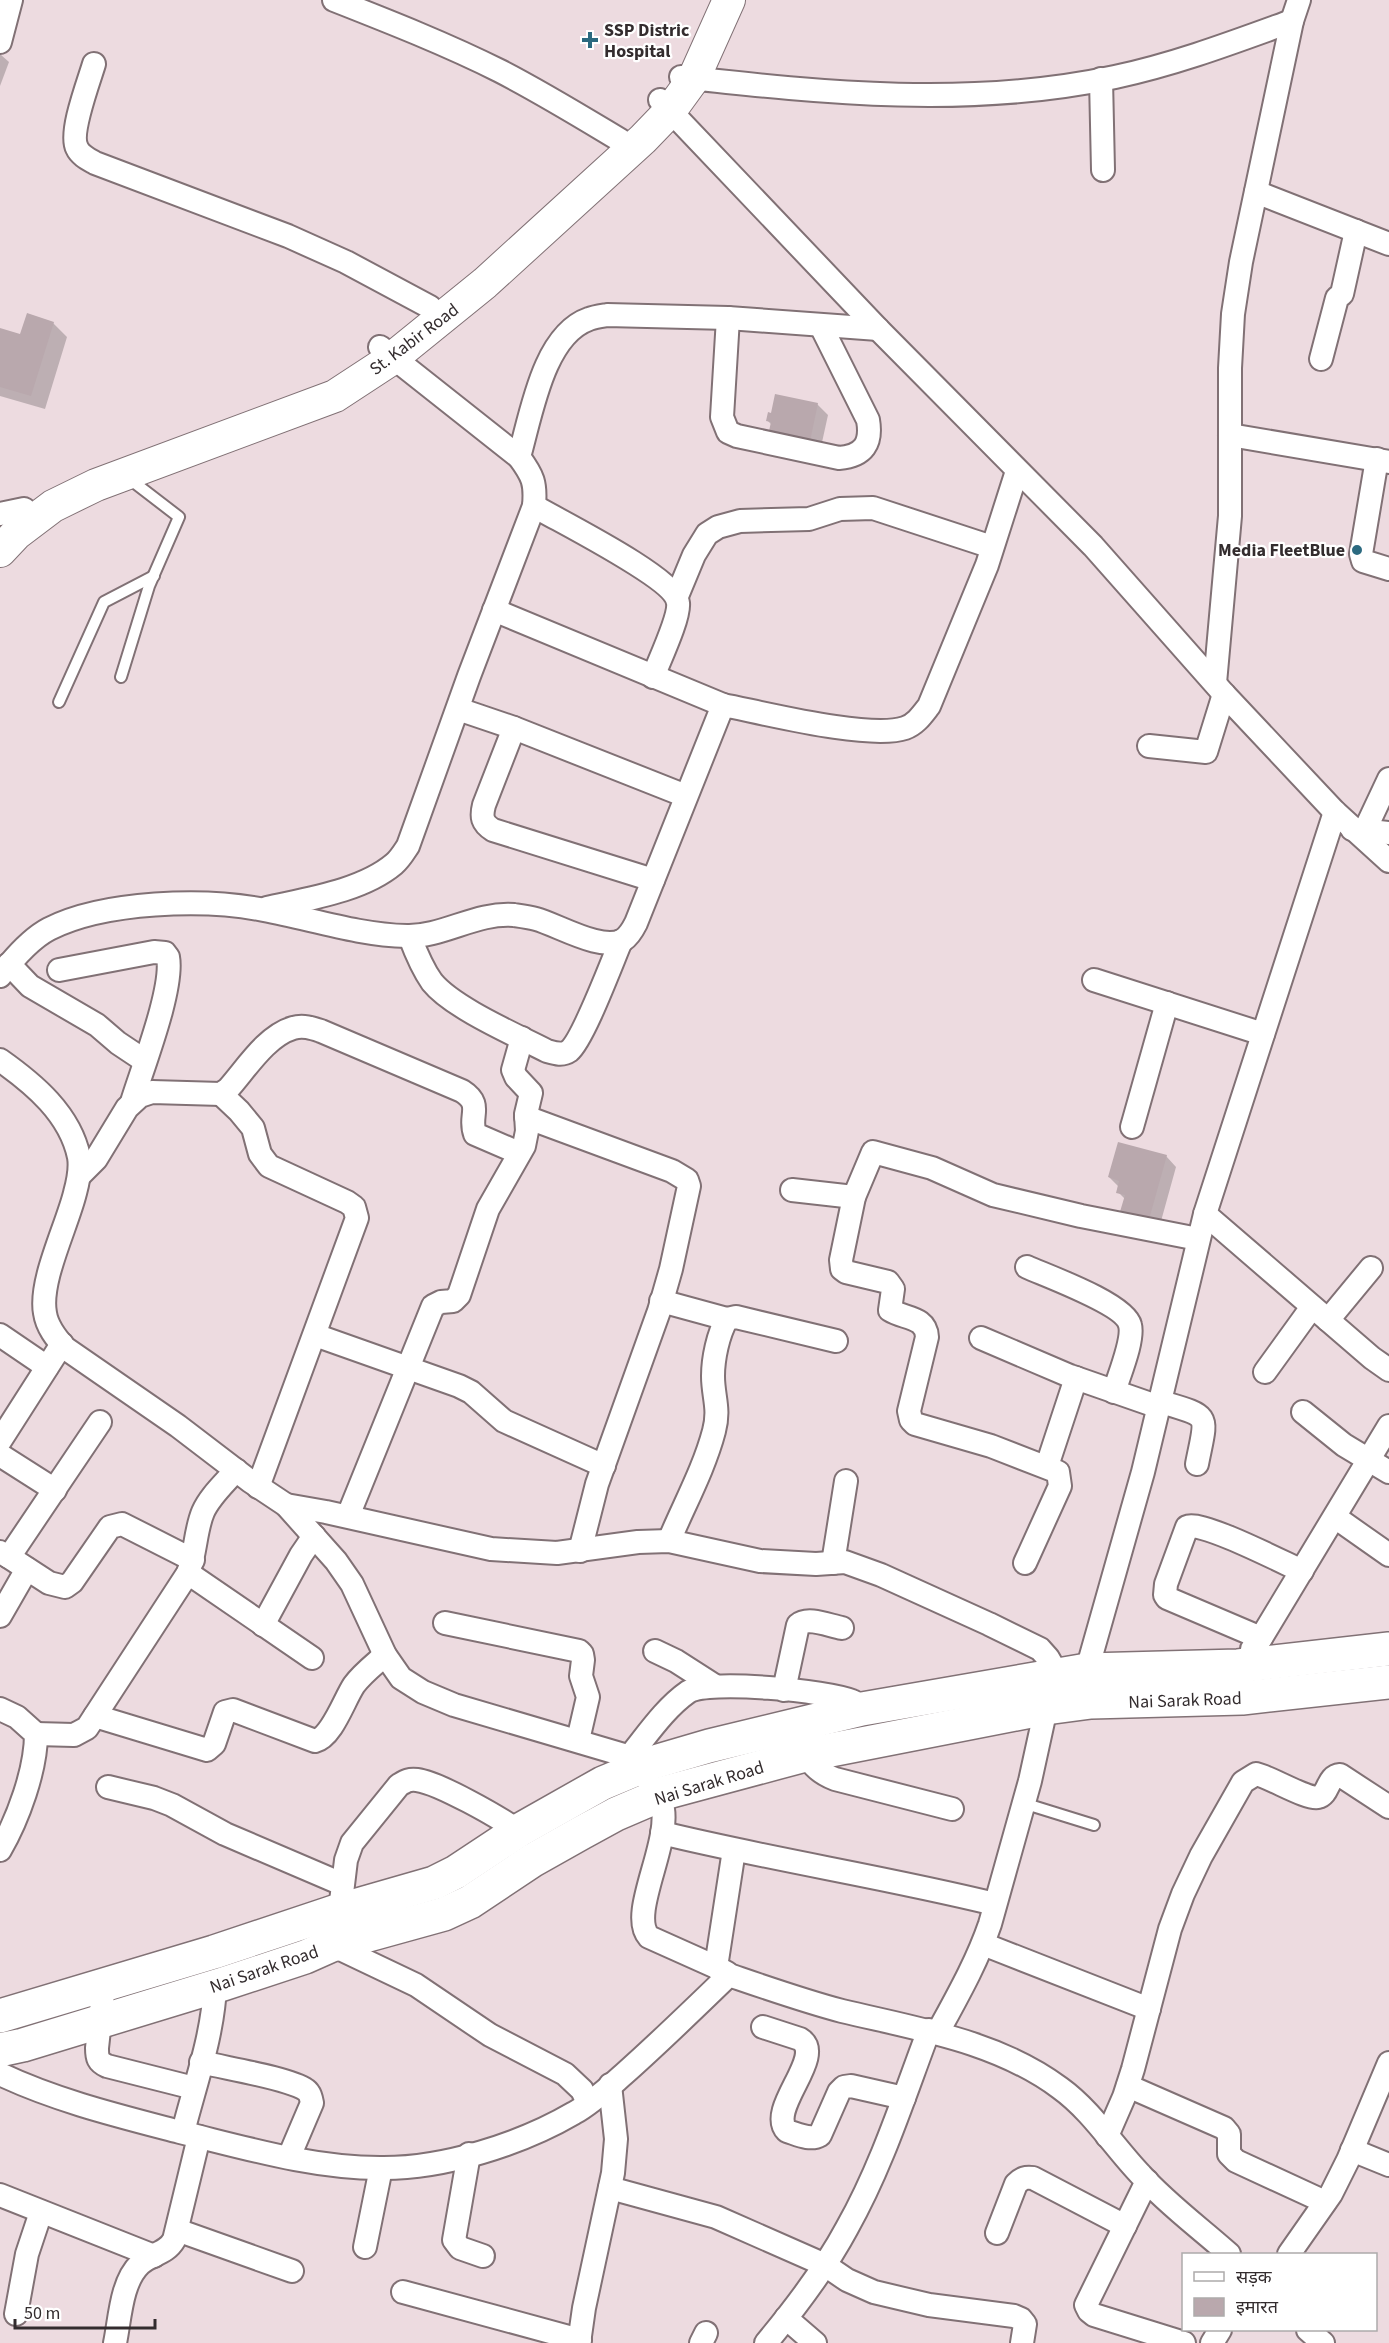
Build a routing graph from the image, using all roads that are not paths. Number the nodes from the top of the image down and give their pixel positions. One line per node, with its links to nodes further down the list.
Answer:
1 (11, 0): 7 (street)
2 (334, 0): 11 (street)
3 (714, 0): 10 (main road, St. Kabir Road)
4 (729, 0): 10 (main road, St. Kabir Road)
5 (1299, 0): 6 (street)
6 (1292, 21): 9 (street); 13 (street)
7 (0, 42)
8 (94, 64): 16 (street)
9 (1101, 79): 10 (street); 12 (street)
10 (676, 92): 11 (main road, St. Kabir Road); 19 (street); 20 (main road, St. Kabir Road)
11 (620, 140): 16 (main road, St. Kabir Road)
12 (1103, 170)
13 (1256, 192): 14 (street); 22 (street)
14 (1356, 231): 15 (street); 21 (street)
15 (1389, 244)
16 (430, 307): 20 (main road, St. Kabir Road)
17 (728, 318): 18 (street); 18 (street); 23 (street)
18 (821, 326): 19 (street)
19 (878, 329): 25 (street)
20 (386, 352): 23 (street); 26 (main road, St. Kabir Road); 28 (main road, St. Kabir Road)
21 (1321, 359)
22 (1230, 435): 24 (street); 38 (street)
23 (519, 457): 27 (street)
24 (1383, 460): 32 (street)
25 (1017, 471): 30 (street); 38 (street)
26 (124, 475): 31 (main road, St. Kabir Road); 33 (lane)
27 (534, 506): 34 (street); 35 (street)
28 (12, 511): 29 (main road, St. Kabir Road)
29 (0, 531)
30 (992, 547): 34 (street); 40 (street)
31 (0, 551)
32 (1389, 569)
33 (154, 576): 36 (lane); 39 (lane)
34 (677, 597): 37 (street)
35 (494, 610): 37 (street); 41 (street)
36 (121, 677)
37 (653, 677): 40 (street)
38 (1220, 688): 43 (street); 46 (street)
39 (59, 702)
40 (723, 705): 45 (street)
41 (458, 709): 42 (street); 51 (street)
42 (514, 728): 45 (street); 50 (street)
43 (1149, 746)
44 (1389, 779): 47 (street)
45 (686, 796): 50 (street)
46 (1335, 812): 47 (street); 58 (street)
47 (1358, 829): 48 (street); 49 (street)
48 (1389, 833)
49 (1389, 861)
50 (652, 880): 53 (street)
51 (262, 909): 52 (street); 54 (street)
52 (410, 937): 53 (street); 59 (street)
53 (621, 941): 59 (street)
54 (4, 970): 61 (street)
55 (59, 970): 61 (street)
56 (1094, 980): 57 (street)
57 (1167, 1003): 58 (street); 65 (street)
58 (1263, 1034): 70 (street)
59 (522, 1038): 64 (street)
60 (0, 1060): 67 (street)
61 (145, 1061): 63 (street)
62 (220, 1095): 63 (street); 66 (street); 78 (street)
63 (132, 1102): 67 (street)
64 (526, 1117): 66 (street); 74 (street)
65 (1132, 1127)
66 (519, 1153): 83 (street)
67 (79, 1176): 81 (street)
68 (792, 1190): 69 (street)
69 (854, 1197): 71 (street); 96 (street)
70 (1205, 1214): 71 (street); 75 (street)
71 (1198, 1239): 88 (street)
72 (1027, 1267): 87 (street)
73 (1371, 1268): 75 (street)
74 (662, 1301): 76 (street); 95 (street)
75 (1320, 1314): 84 (street); 85 (street)
76 (727, 1319): 80 (street); 106 (street)
77 (0, 1335): 82 (street)
78 (315, 1335): 83 (street); 100 (street)
79 (981, 1338): 86 (street)
80 (836, 1341)
81 (62, 1344): 82 (street); 98 (street)
82 (47, 1367): 92 (street)
83 (409, 1367): 95 (street); 103 (street)
84 (1389, 1370)
85 (1264, 1372)
86 (1076, 1378): 87 (street); 96 (street)
87 (1114, 1392): 88 (street)
88 (1160, 1404): 94 (street); 124 (street)
89 (1302, 1412): 97 (street)
90 (100, 1422): 101 (street)
91 (1389, 1426): 97 (street)
92 (0, 1441)
93 (0, 1455): 101 (street)
94 (1197, 1464)
95 (604, 1466): 107 (street)
96 (1047, 1466): 111 (street)
97 (1379, 1466): 104 (street)
98 (236, 1470): 100 (street); 112 (street)
99 (846, 1480): 110 (street)
100 (258, 1487): 102 (street)
101 (55, 1490): 109 (street)
102 (286, 1505): 103 (street); 105 (street)
103 (348, 1516): 107 (street)
104 (1335, 1517): 108 (street); 113 (street)
105 (314, 1536): 116 (street); 121 (street)
106 (669, 1541): 107 (street); 110 (street)
107 (580, 1551)
108 (1389, 1555)
109 (12, 1560): 112 (street); 114 (street)
110 (833, 1563): 125 (street)
111 (1025, 1563)
112 (191, 1567): 116 (street); 132 (street)
113 (1302, 1571): 118 (street); 118 (street)
114 (0, 1616)
115 (445, 1623): 135 (street)
116 (263, 1625): 122 (street)
117 (842, 1628): 128 (street)
118 (1261, 1638): 123 (street)
119 (1386, 1645): 123 (main road, Nai Sarak Road)
120 (655, 1651): 127 (street)
121 (385, 1655): 132 (street); 135 (street)
122 (312, 1658)
123 (1238, 1666): 124 (main road, Nai Sarak Road)
124 (1087, 1670): 125 (main road, Nai Sarak Road)
125 (1053, 1676): 131 (main road, Nai Sarak Road)
126 (1389, 1682): 129 (main road, Nai Sarak Road)
127 (716, 1686): 128 (street); 137 (street)
128 (784, 1690): 131 (street)
129 (1046, 1708): 136 (main road, Nai Sarak Road); 139 (street)
130 (0, 1709): 134 (street)
131 (862, 1709): 133 (main road, Nai Sarak Road)
132 (95, 1716): 134 (street)
133 (790, 1726): 136 (street); 137 (main road, Nai Sarak Road)
134 (36, 1734): 145 (street)
135 (578, 1740): 137 (street)
136 (805, 1755): 137 (main road, Nai Sarak Road); 141 (street)
137 (644, 1771): 143 (main road, Nai Sarak Road); 144 (street); 150 (main road, Nai Sarak Road)
138 (108, 1787): 147 (street)
139 (1023, 1803): 142 (lane); 148 (street)
140 (1389, 1807): 154 (street)
141 (952, 1809)
142 (1094, 1825)
143 (518, 1831): 147 (main road, Nai Sarak Road); 147 (street)
144 (662, 1833): 146 (street); 151 (street)
145 (0, 1850)
146 (734, 1850): 148 (street); 151 (street)
147 (341, 1897): 152 (main road, Nai Sarak Road)
148 (995, 1904): 149 (street)
149 (983, 1944): 154 (street); 158 (street)
150 (332, 1945): 153 (main road, Nai Sarak Road); 167 (street)
151 (723, 1971): 158 (street); 163 (street)
152 (104, 1984): 155 (main road, Nai Sarak Road); 156 (street)
153 (215, 1986): 156 (main road, Nai Sarak Road); 160 (street)
154 (1149, 2009): 164 (street)
155 (0, 2016)
156 (100, 2022): 159 (main road, Nai Sarak Road); 165 (street)
157 (763, 2027): 166 (street)
158 (933, 2031): 166 (street); 169 (street)
159 (0, 2050)
160 (201, 2062): 165 (street); 172 (street)
161 (1389, 2063): 170 (street)
162 (0, 2074): 168 (street)
163 (610, 2085): 167 (street); 176 (street)
164 (1128, 2086): 169 (street); 178 (street)
165 (194, 2088): 168 (street)
166 (903, 2098): 188 (street)
167 (588, 2103): 171 (street)
168 (191, 2134): 172 (street); 181 (street)
169 (1107, 2136): 175 (street)
170 (1352, 2150): 173 (street); 178 (street)
171 (470, 2154): 174 (street); 187 (street)
172 (289, 2157): 174 (street)
173 (1389, 2165)
174 (381, 2168): 183 (street)
175 (1148, 2181): 180 (street); 184 (street)
176 (610, 2187): 188 (street); 194 (street)
177 (0, 2195): 179 (street)
178 (1326, 2202): 185 (street)
179 (41, 2212): 186 (street); 191 (street)
180 (1125, 2226): 182 (street); 199 (street)
181 (177, 2230): 186 (street); 189 (street)
182 (996, 2233)
183 (365, 2247)
184 (1228, 2253)
185 (1290, 2253)
186 (154, 2256): 195 (street)
187 (483, 2256)
188 (825, 2265): 192 (street); 198 (street)
189 (292, 2271)
190 (403, 2292): 194 (street)
191 (16, 2314)
192 (786, 2318): 196 (street); 197 (street)
193 (1309, 2331): 200 (street)
194 (580, 2341)
195 (115, 2343)
196 (766, 2343)
197 (815, 2343)
198 (1022, 2343)
199 (1184, 2343)
200 (1323, 2343)

